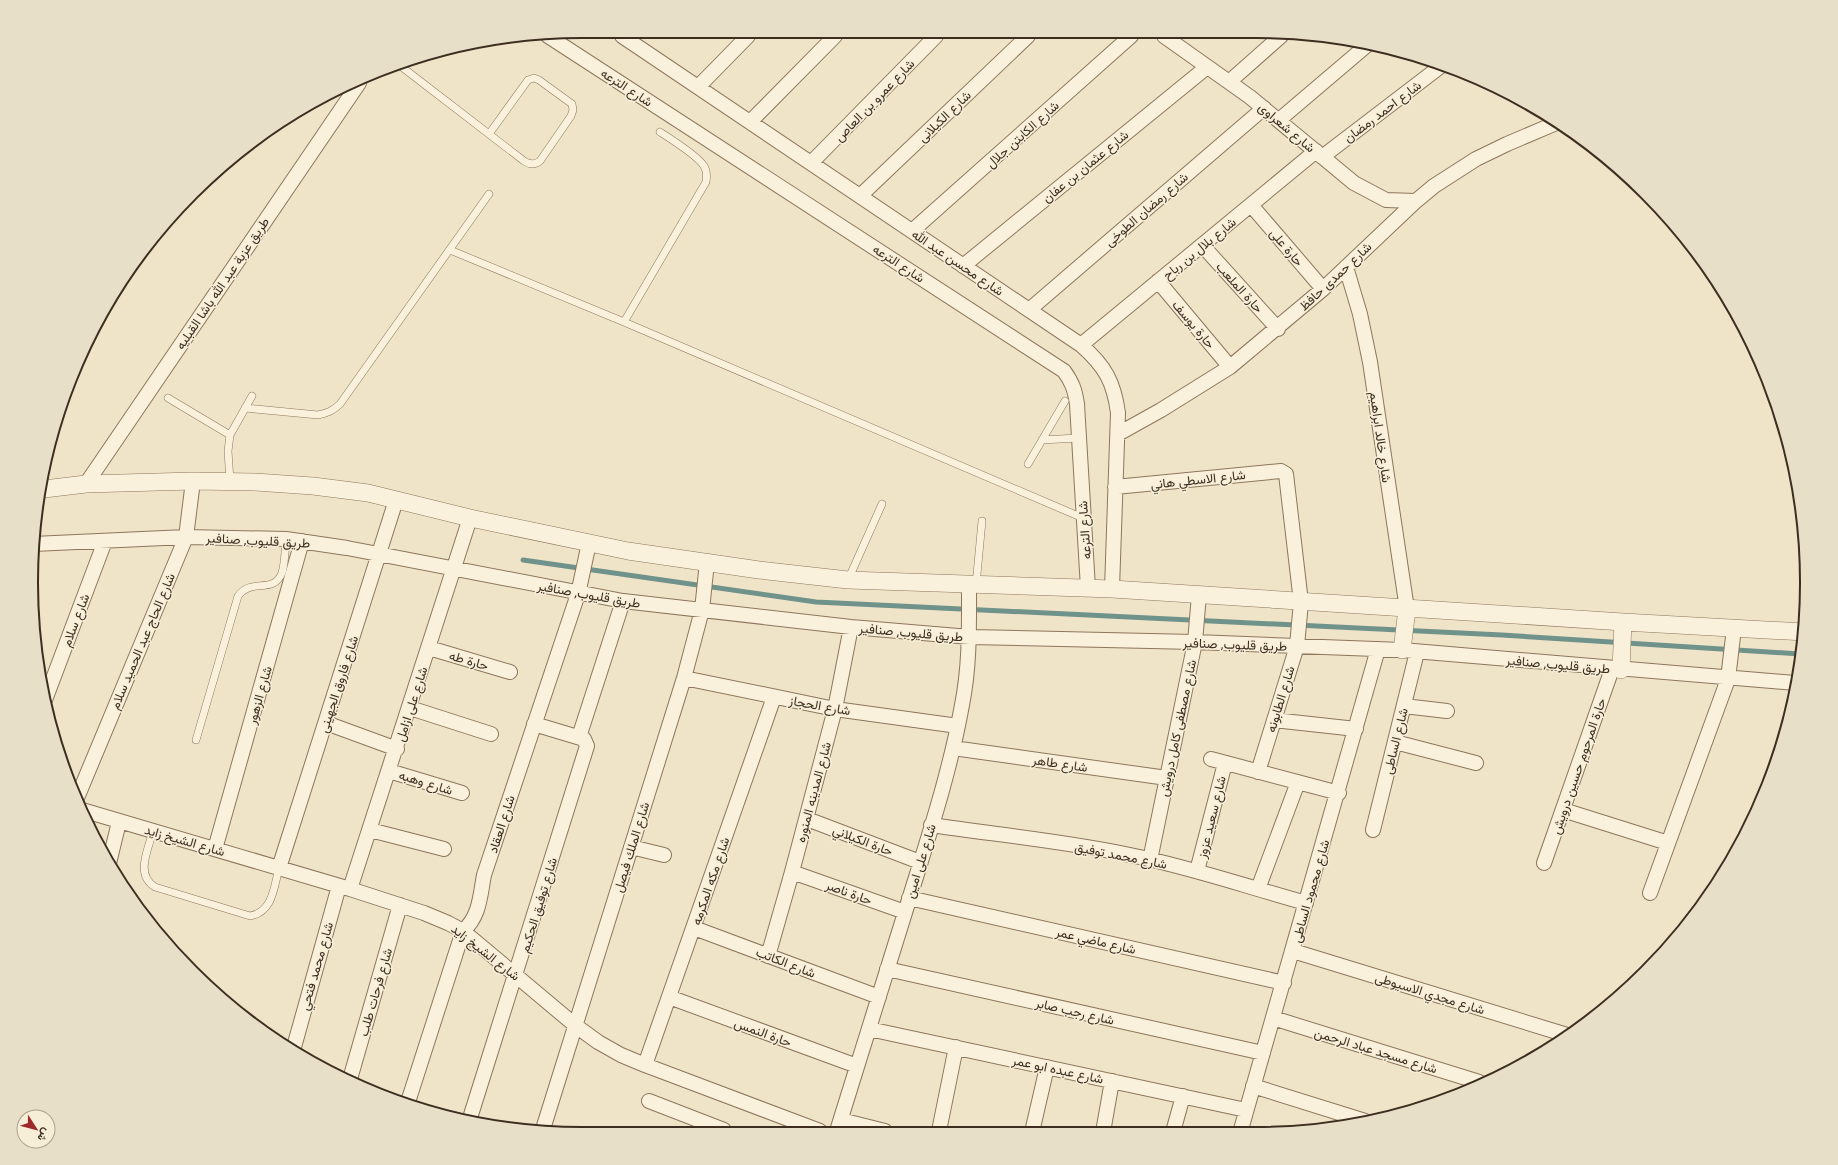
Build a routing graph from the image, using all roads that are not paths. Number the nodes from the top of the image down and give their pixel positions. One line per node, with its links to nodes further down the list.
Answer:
1 (630, 38): 16 (street, شارع محسن عبد الله)
2 (746, 38): 16 (street)
3 (833, 38): 19 (street)
4 (934, 38): 24 (street, شارع عمرو بن العاص)
5 (1026, 38): 26 (street, شارع الكيلانى)
6 (1129, 38): 29 (street, شارع الكابتن جلال)
7 (1174, 38): 11 (street, شارع شعراوى)
8 (552, 39): 47 (street, شارع الترعه)
9 (1278, 39): 14 (street)
10 (1363, 48): 18 (street)
11 (1207, 67): 14 (street, شارع شعراوى); 32 (street, شارع عثمان بن عفان)
12 (404, 68): 22 (lane)
13 (1437, 69): 23 (street, شارع احمد رمضان)
14 (1229, 82): 17 (street, شارع شعراوى)
15 (356, 87): 53 (street, طريق عزبة عبد الله باشا القبليه)
16 (698, 87): 19 (street, شارع محسن عبد الله)
17 (1264, 108): 18 (street, شارع شعراوى); 36 (street, شارع رمضان الطوخى)
18 (1279, 120): 23 (street, شارع شعراوى)
19 (750, 122): 24 (street, شارع محسن عبد الله)
20 (1551, 125): 27 (street, شارع حمدى حافظ)
21 (660, 132): 37 (lane)
22 (489, 134): 22 (lane)
23 (1319, 154): 27 (street, شارع شعراوى); 28 (street, شارع بلال بن رباح)
24 (811, 163): 26 (street, شارع محسن عبد الله)
25 (489, 194): 31 (lane)
26 (860, 196): 29 (street, شارع محسن عبد الله)
27 (1416, 201): 33 (street, شارع حمدى حافظ)
28 (1251, 205): 30 (street, شارع بلال بن رباح); 35 (street, حارة على)
29 (912, 231): 32 (street, شارع محسن عبد الله)
30 (1202, 245): 34 (street, شارع بلال بن رباح); 38 (street, حارة الملعب)
31 (450, 250): 37 (lane); 44 (lane)
32 (963, 266): 36 (street, شارع محسن عبد الله)
33 (1346, 267): 35 (street, شارع حمدى حافظ); 78 (street, شارع خالد ابراهيم)
34 (1158, 281): 39 (street, شارع بلال بن رباح); 40 (street, حارة يوسف)
35 (1323, 289): 38 (street, شارع حمدى حافظ)
36 (1029, 310): 39 (street, شارع محسن عبد الله)
37 (624, 322): 59 (lane)
38 (1278, 329): 40 (street, شارع حمدى حافظ)
39 (1081, 345): 45 (street, شارع محسن عبد الله)
40 (1230, 367): 45 (street, شارع حمدى حافظ)
41 (252, 396): 44 (lane)
42 (168, 398): 46 (lane)
43 (1065, 401): 48 (lane)
44 (245, 408): 46 (lane)
45 (1118, 434): 54 (street, شارع محسن عبد الله)
46 (230, 435): 52 (lane)
47 (1078, 438): 48 (lane); 59 (street, شارع الترعه)
48 (1042, 440): 49 (lane)
49 (1028, 464)
50 (1281, 471): 54 (street, شارع الاسطي هاني); 77 (street, شارع الطابونه)
51 (193, 481): 52 (street); 53 (street); 61 (street, شارع الحاج عبد الحميد سلام)
52 (230, 481): 56 (street)
53 (86, 484): 55 (street)
54 (1115, 487): 73 (street, شارع محسن عبد الله)
55 (46, 489)
56 (396, 500): 58 (street); 67 (street, شارع فاروق الجهينى)
57 (882, 504): 70 (lane)
58 (470, 518): 65 (street); 69 (street, شارع على ازامل)
59 (1083, 518): 72 (street, شارع الترعه)
60 (982, 521): 71 (lane)
61 (186, 537): 62 (street, طريق قليوب, صنافير); 63 (street, طريق قليوب, صنافير); 119 (street, شارع الحاج عبد الحميد سلام)
62 (286, 539): 64 (street, طريق قليوب, صنافير); 108 (lane)
63 (105, 541): 66 (street, طريق قليوب, صنافير); 95 (street, شارع سلام)
64 (302, 541): 67 (street, طريق قليوب, صنافير); 132 (street, شارع الزهور)
65 (589, 543): 68 (street); 74 (street, شارع العقاد)
66 (39, 544)
67 (379, 554): 69 (street, طريق قليوب, صنافير); 102 (street, شارع فاروق الجهينى)
68 (707, 562): 70 (street); 79 (street, شارع الملك فيصل)
69 (455, 570): 74 (street, طريق قليوب, صنافير); 87 (street, شارع على ازامل)
70 (848, 580): 71 (street)
71 (972, 585): 72 (street); 84 (street, شارع على امين)
72 (1088, 588): 73 (street)
73 (1112, 589): 75 (street)
74 (578, 594): 76 (street, طريق قليوب, صنافير); 103 (street, شارع العقاد)
75 (1199, 595): 77 (street); 85 (street, شارع مصطفى كامل درويش)
76 (623, 601): 79 (street, طريق قليوب, صنافير); 107 (street, شارع توفيق الحكيم)
77 (1301, 602): 78 (street); 86 (street, شارع الطابونه)
78 (1407, 609): 80 (street); 89 (street)
79 (702, 610): 81 (street, طريق قليوب, صنافير); 92 (street, شارع الملك فيصل)
80 (1623, 622): 82 (street); 90 (street)
81 (851, 627): 84 (street, طريق قليوب, صنافير); 99 (street, شارع المدينه المنوره)
82 (1734, 628): 83 (street); 93 (street)
83 (1797, 632)
84 (970, 637): 85 (street, طريق قليوب, صنافير); 104 (street, شارع على امين)
85 (1195, 642): 86 (street, طريق قليوب, صنافير); 117 (street, شارع مصطفى كامل درويش)
86 (1297, 646): 88 (street, طريق قليوب, صنافير); 101 (street, شارع الطابونه)
87 (429, 648): 91 (street, حارة طه); 98 (street, شارع على ازامل)
88 (1378, 649): 89 (street, طريق قليوب, صنافير); 105 (street, شارع محمود الساطى)
89 (1410, 651): 90 (street, طريق قليوب, صنافير); 97 (street, شارع الساطى)
90 (1616, 669): 93 (street, طريق قليوب, صنافير); 122 (street, حارة المرحوم حسين درويش)
91 (510, 672)
92 (684, 678): 96 (street, شارع الحجاز); 131 (street, شارع الملك فيصل)
93 (1728, 679): 94 (street, طريق قليوب, صنافير); 130 (street)
94 (1791, 683)
95 (48, 691)
96 (774, 697): 99 (street, شارع الحجاز); 149 (street, شارع مكه المكرمه)
97 (1404, 706): 100 (street); 109 (street, شارع الساطى)
98 (410, 708): 106 (street); 111 (street, شارع على ازامل)
99 (835, 709): 104 (street, شارع الحجاز); 124 (street, شارع المدينه المنوره)
100 (1447, 711)
101 (1274, 720): 105 (street); 116 (street, شارع الطابونه)
102 (326, 723): 111 (street); 139 (street, شارع فاروق الجهينى)
103 (534, 724): 107 (street); 150 (street, شارع العقاد)
104 (958, 726): 110 (street, شارع على امين)
105 (1356, 729): 121 (street, شارع محمود الساطى)
106 (490, 734)
107 (581, 738): 154 (street, شارع توفيق الحكيم)
108 (196, 740)
109 (1395, 742): 114 (street); 128 (street, شارع الساطى)
110 (953, 748): 117 (street, شارع طاهر); 126 (street, شارع على امين)
111 (397, 749): 115 (street, شارع على ازامل)
112 (1211, 759): 113 (street)
113 (1225, 762): 116 (street); 140 (street, شارع سعيد عزوز)
114 (1476, 763)
115 (390, 771): 120 (street, شارع وهبه); 127 (street, شارع على ازامل)
116 (1258, 772): 118 (street)
117 (1167, 778): 136 (street, شارع مصطفى كامل درويش)
118 (1298, 782): 121 (street); 143 (street)
119 (79, 792)
120 (462, 793)
121 (1338, 793): 146 (street, شارع محمود الساطى)
122 (1563, 810): 130 (street); 138 (street, حارة المرحوم حسين درويش)
123 (89, 812): 125 (street, شارع الشيخ زايد)
124 (807, 819): 137 (street, حارة الكيلاني); 141 (street, شارع المدينه المنوره)
125 (120, 822): 129 (street, شارع الشيخ زايد); 134 (street)
126 (932, 825): 136 (street, شارع محمد توفيق); 137 (street, شارع على امين)
127 (370, 830): 133 (street); 142 (street, شارع على ازامل)
128 (1373, 830)
129 (153, 831): 132 (street, شارع الشيخ زايد); 139 (lane)
130 (1668, 843): 144 (street)
131 (631, 846): 135 (street); 159 (street, شارع الملك فيصل)
132 (216, 849): 139 (street, شارع الشيخ زايد)
133 (444, 849)
134 (111, 855)
135 (664, 855)
136 (1150, 860): 140 (street, شارع محمد توفيق)
137 (920, 862): 145 (street, شارع على امين)
138 (1544, 863)
139 (279, 868): 142 (street, شارع الشيخ زايد)
140 (1197, 871): 143 (street, شارع محمد توفيق)
141 (792, 872): 148 (street, حارة ناصر); 152 (street, شارع المدينه المنوره)
142 (344, 887): 147 (street, شارع الشيخ زايد); 162 (street, شارع محمد فتحي)
143 (1258, 889): 146 (street, شارع محمد توفيق)
144 (1650, 893)
145 (909, 898): 148 (street, شارع على امين); 155 (street, شارع ماضي عمر)
146 (1306, 903): 151 (street, شارع محمود الساطى)
147 (400, 905): 150 (street, شارع الشيخ زايد); 168 (street, شارع فرحات طلب)
148 (905, 912): 153 (street, شارع على امين)
149 (694, 928): 152 (street, شارع الكاتب); 156 (street, شارع مكه المكرمه)
150 (463, 931): 154 (street, شارع الشيخ زايد); 173 (street, شارع العقاد)
151 (1293, 951): 155 (street, شارع محمود الساطى); 161 (street, شارع مجدي الاسيوطى)
152 (768, 956): 157 (street, شارع الكاتب)
153 (887, 969): 157 (street, شارع على امين); 164 (street, شارع رجب صابر)
154 (516, 976): 159 (street, شارع الشيخ زايد); 176 (street, شارع توفيق الحكيم)
155 (1284, 983): 158 (street, شارع محمود الساطى)
156 (670, 997): 165 (street, شارع مكه المكرمه); 166 (street, حارة النمس)
157 (879, 997): 160 (street, شارع على امين)
158 (1273, 1018): 164 (street, شارع محمود الساطى); 170 (street, شارع مسجد عباد الرحمن)
159 (576, 1026): 165 (street, شارع الشيخ زايد); 179 (street, شارع الملك فيصل)
160 (869, 1029): 163 (street, شارع عبده ابو عمر); 166 (street, شارع على امين)
161 (1561, 1033)
162 (295, 1044)
163 (956, 1047): 167 (street, شارع عبده ابو عمر); 183 (street)
164 (1263, 1053): 171 (street, شارع محمود الساطى)
165 (646, 1065): 181 (street, شارع الشيخ زايد)
166 (857, 1066): 178 (street, شارع على امين)
167 (1047, 1067): 169 (street, شارع عبده ابو عمر); 184 (street)
168 (351, 1075)
169 (1112, 1081): 172 (street, شارع عبده ابو عمر); 185 (street)
170 (1475, 1081)
171 (1254, 1086): 175 (street, شارع محمود الساطى); 177 (street)
172 (1183, 1096): 175 (street, شارع عبده ابو عمر); 186 (street)
173 (409, 1099)
174 (649, 1101): 180 (street)
175 (1246, 1110): 187 (street, شارع محمود الساطى)
176 (471, 1116)
177 (1355, 1118)
178 (839, 1125): 182 (street)
179 (544, 1126)
180 (716, 1127)
181 (809, 1127)
182 (854, 1127)
183 (940, 1127)
184 (1033, 1127)
185 (1104, 1127)
186 (1174, 1127)
187 (1242, 1127)

